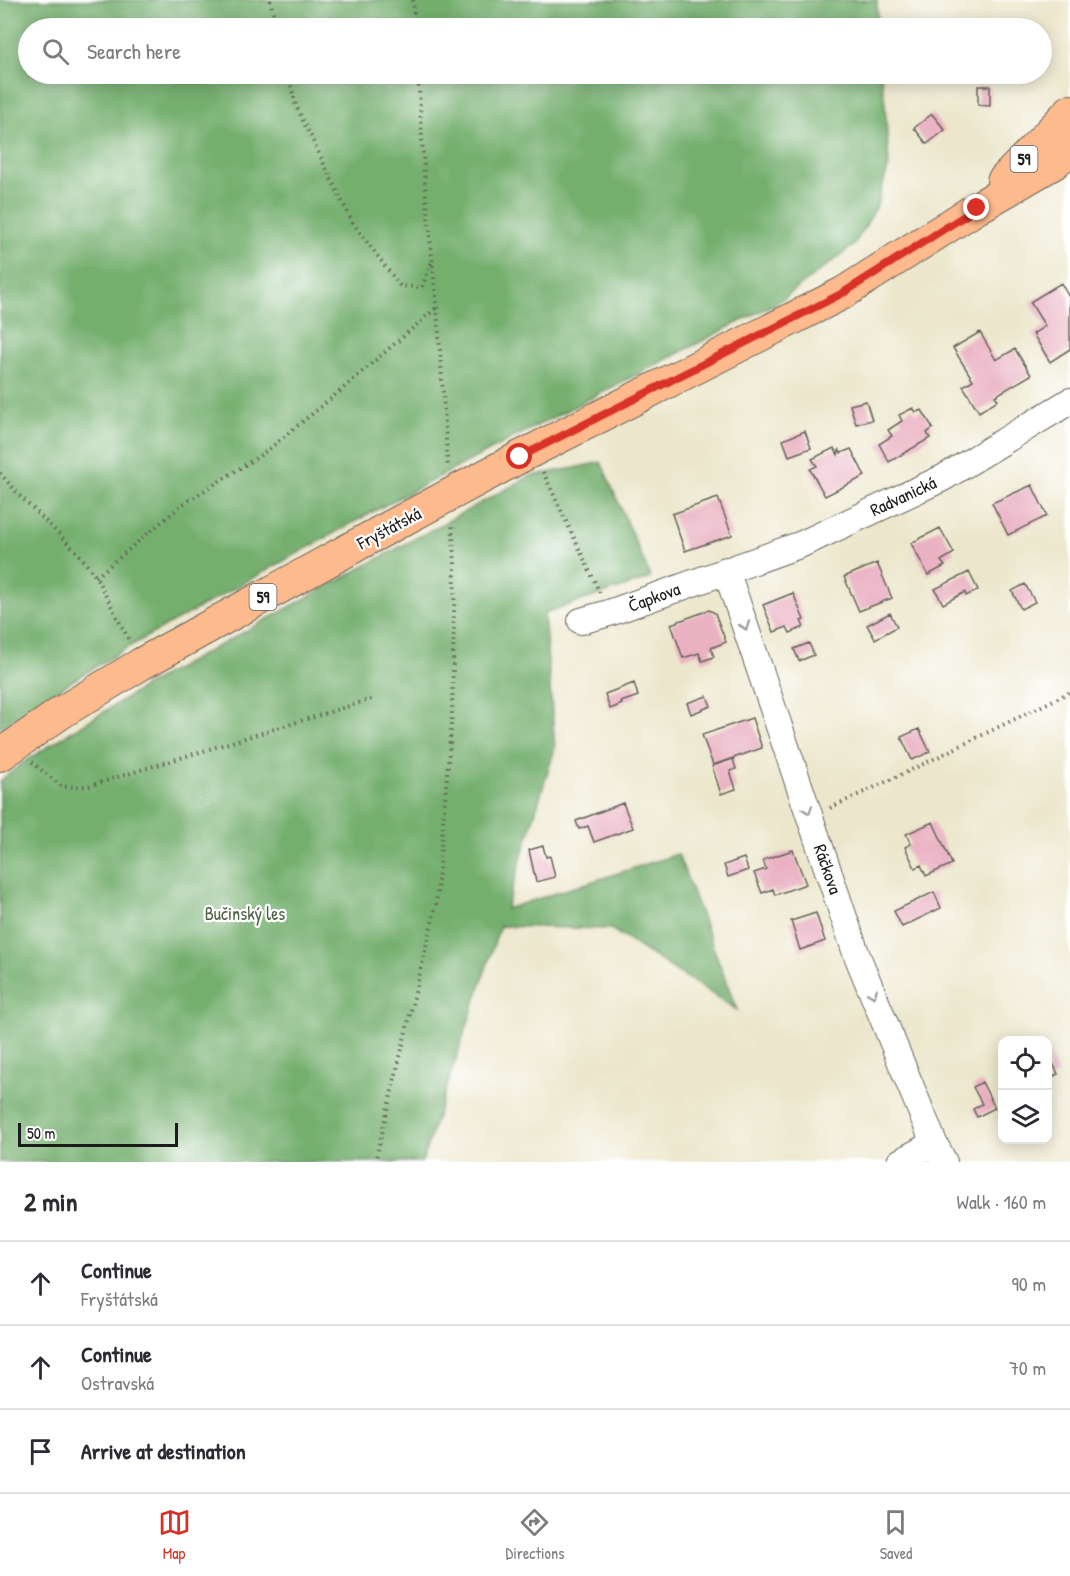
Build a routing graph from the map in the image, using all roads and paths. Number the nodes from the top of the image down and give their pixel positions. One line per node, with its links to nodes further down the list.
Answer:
1 (270, 0): 3 (path)
2 (413, 0): 4 (path)
3 (274, 18)
4 (414, 18)
5 (290, 84): 10 (path)
6 (419, 84): 10 (path)
7 (1070, 111): 9 (main road, 59)
8 (1070, 149): 9 (main road, 59)
9 (977, 208): 13 (main road, Fryštátská / 59)
10 (432, 260): 11 (path)
11 (437, 307): 14 (path); 18 (path)
12 (1070, 401): 17 (street, Radvanická)
13 (527, 454): 19 (path); 21 (main road, Fryštátská / 59, bridge)
14 (448, 471)
15 (0, 473): 18 (path)
16 (452, 517): 27 (path)
17 (726, 570): 19 (street, Čapkova); 25 (street, Ráčkova, one-way to 25)
18 (96, 577): 21 (path)
19 (609, 613): 20 (street, Čapkova)
20 (581, 621)
21 (141, 664): 24 (main road, Fryštátská / 59)
22 (1070, 692): 25 (path)
23 (372, 699): 24 (path)
24 (6, 750)
25 (810, 817): 26 (street, Ráčkova, one-way to 26)
26 (939, 1153): 28 (street)
27 (375, 1162)
28 (900, 1162)

